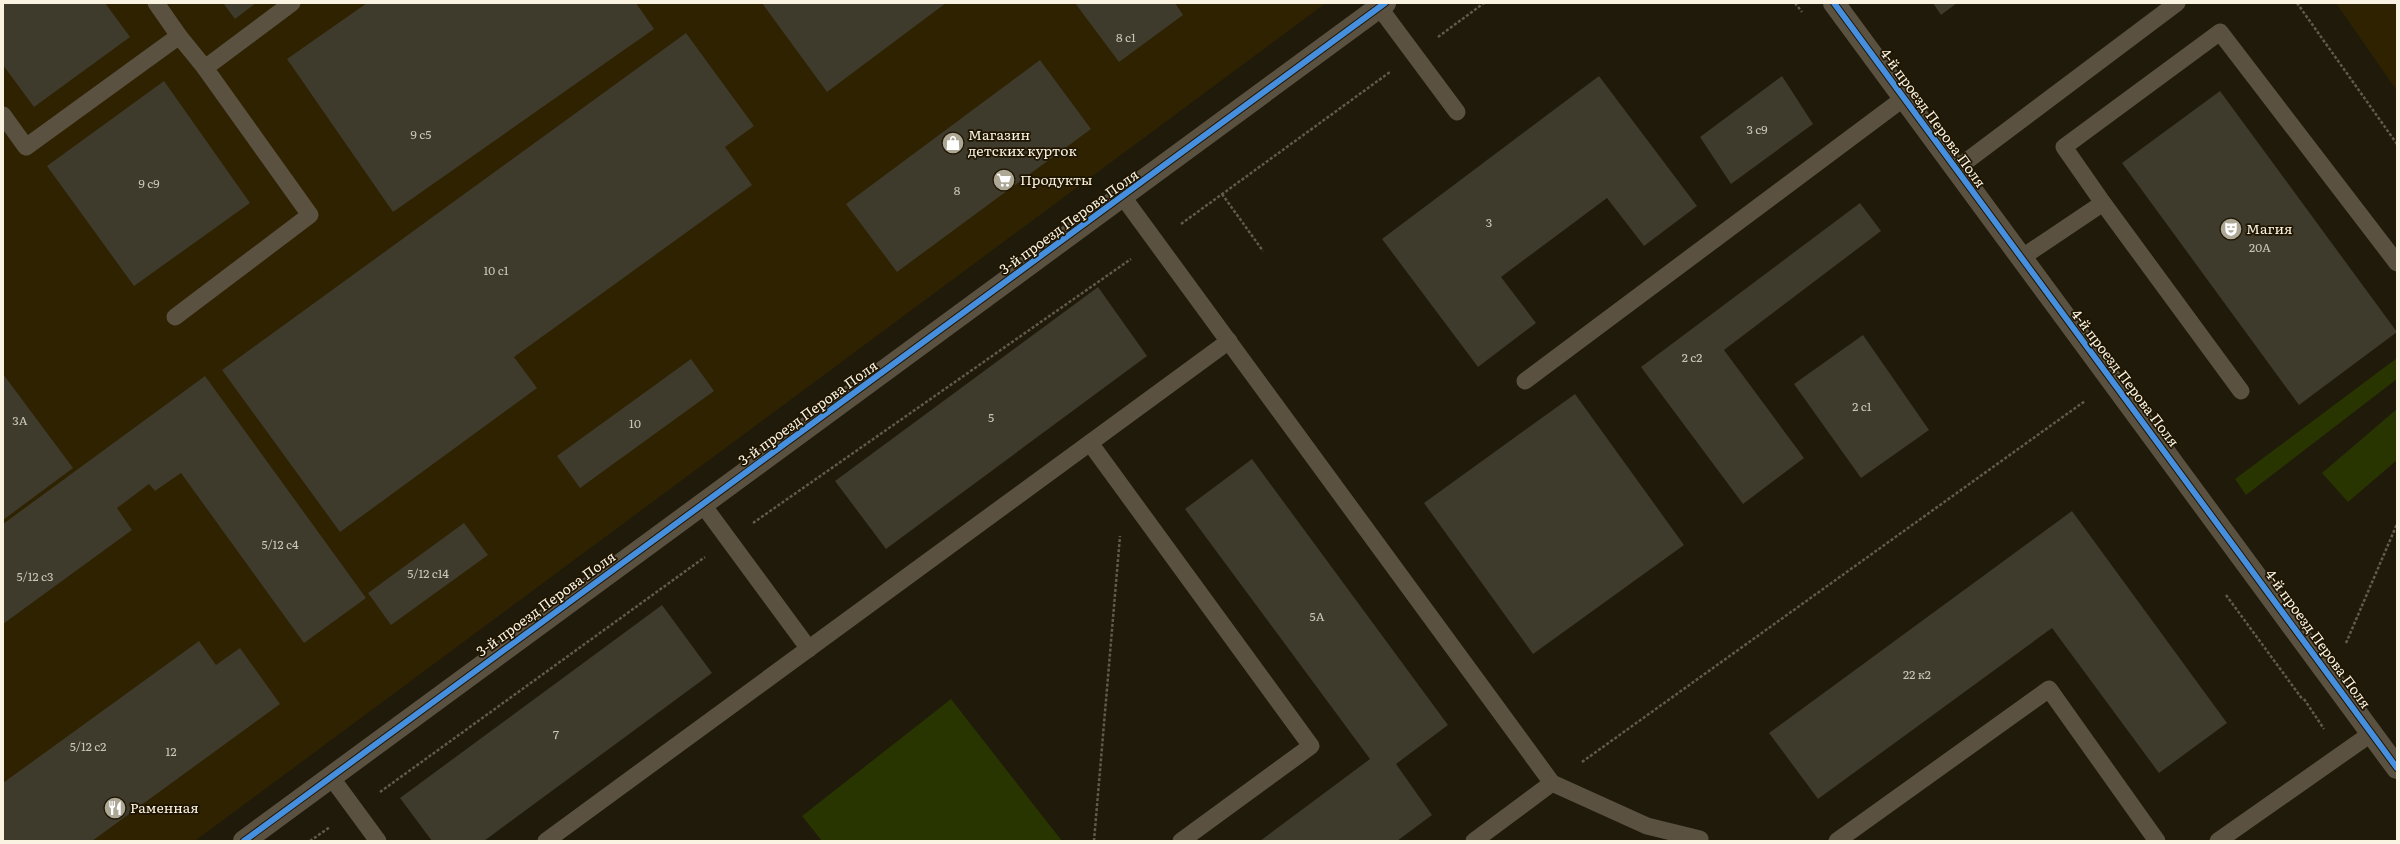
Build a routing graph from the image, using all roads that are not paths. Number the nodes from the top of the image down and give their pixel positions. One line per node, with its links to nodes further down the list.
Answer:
1 (156, 3): 6 (lane)
2 (292, 3): 7 (lane)
3 (1834, 3): 8 (street, 4-й проезд Перова Поля)
4 (2177, 3): 11 (lane)
5 (1382, 5): 9 (lane); 12 (street, 3-й проезд Перова Поля)
6 (180, 36): 7 (lane); 10 (lane)
7 (205, 68): 16 (lane)
8 (1904, 98): 11 (street, 4-й проезд Перова Поля); 18 (lane)
9 (1457, 112)
10 (3, 115)
11 (1956, 169): 14 (street, 4-й проезд Перова Поля)
12 (1124, 197): 17 (lane); 21 (street, 3-й проезд Перова Поля)
13 (2103, 203): 14 (lane); 15 (lane); 19 (lane)
14 (2021, 258): 23 (street, 4-й проезд Перова Поля)
15 (2397, 263)
16 (175, 317)
17 (1229, 341): 20 (lane); 26 (lane)
18 (1525, 381)
19 (2241, 390)
20 (1090, 443): 22 (lane); 31 (lane)
21 (703, 505): 22 (lane); 25 (street, 3-й проезд Перова Поля)
22 (809, 649): 28 (lane)
23 (2372, 733): 24 (street, 4-й проезд Перова Поля); 35 (lane)
24 (2397, 768)
25 (331, 777): 27 (street, 3-й проезд Перова Поля); 30 (lane)
26 (1552, 784): 29 (lane); 32 (lane)
27 (255, 838)
28 (555, 838)
29 (1700, 839)
30 (378, 841)
31 (1181, 841)
32 (1474, 841)
33 (1837, 841): 34 (lane)
34 (2157, 841)
35 (2218, 841)

